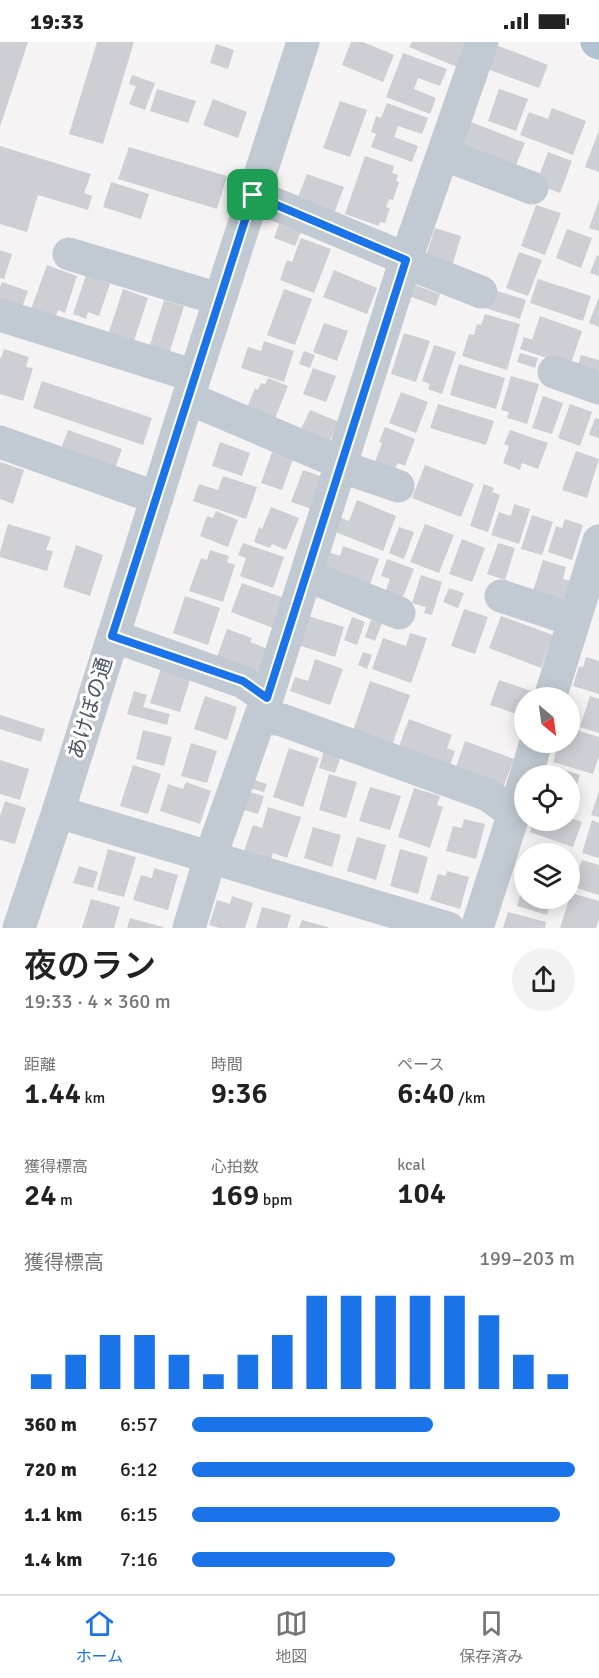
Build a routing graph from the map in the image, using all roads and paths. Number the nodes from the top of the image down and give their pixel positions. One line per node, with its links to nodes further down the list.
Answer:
1 (303, 42): 5 (street, あけぼの通)
2 (482, 42): 3 (street)
3 (443, 154): 4 (street); 7 (street)
4 (532, 188)
5 (253, 195): 7 (street); 9 (street, あけぼの通)
6 (69, 254): 9 (street)
7 (406, 261): 8 (street); 15 (street)
8 (481, 292)
9 (219, 299): 12 (street, あけぼの通)
10 (0, 315): 12 (street)
11 (554, 372): 13 (street)
12 (192, 387): 15 (street); 17 (street, あけぼの通)
13 (599, 388)
14 (0, 442): 17 (street)
15 (340, 466): 16 (street); 19 (street)
16 (398, 486)
17 (157, 498): 23 (street, あけぼの通)
18 (599, 541): 22 (street)
19 (306, 575): 21 (street); 25 (street)
20 (501, 596): 22 (street)
21 (399, 613)
22 (574, 620): 24 (street)
23 (112, 636): 25 (street); 26 (street, あけぼの通)
24 (553, 687)
25 (264, 707): 27 (street); 28 (street)
26 (57, 812): 28 (street); 29 (street, あけぼの通)
27 (514, 814): 32 (street)
28 (210, 858): 30 (street); 31 (street)
29 (19, 928)
30 (189, 928)
31 (448, 928)
32 (477, 928)

